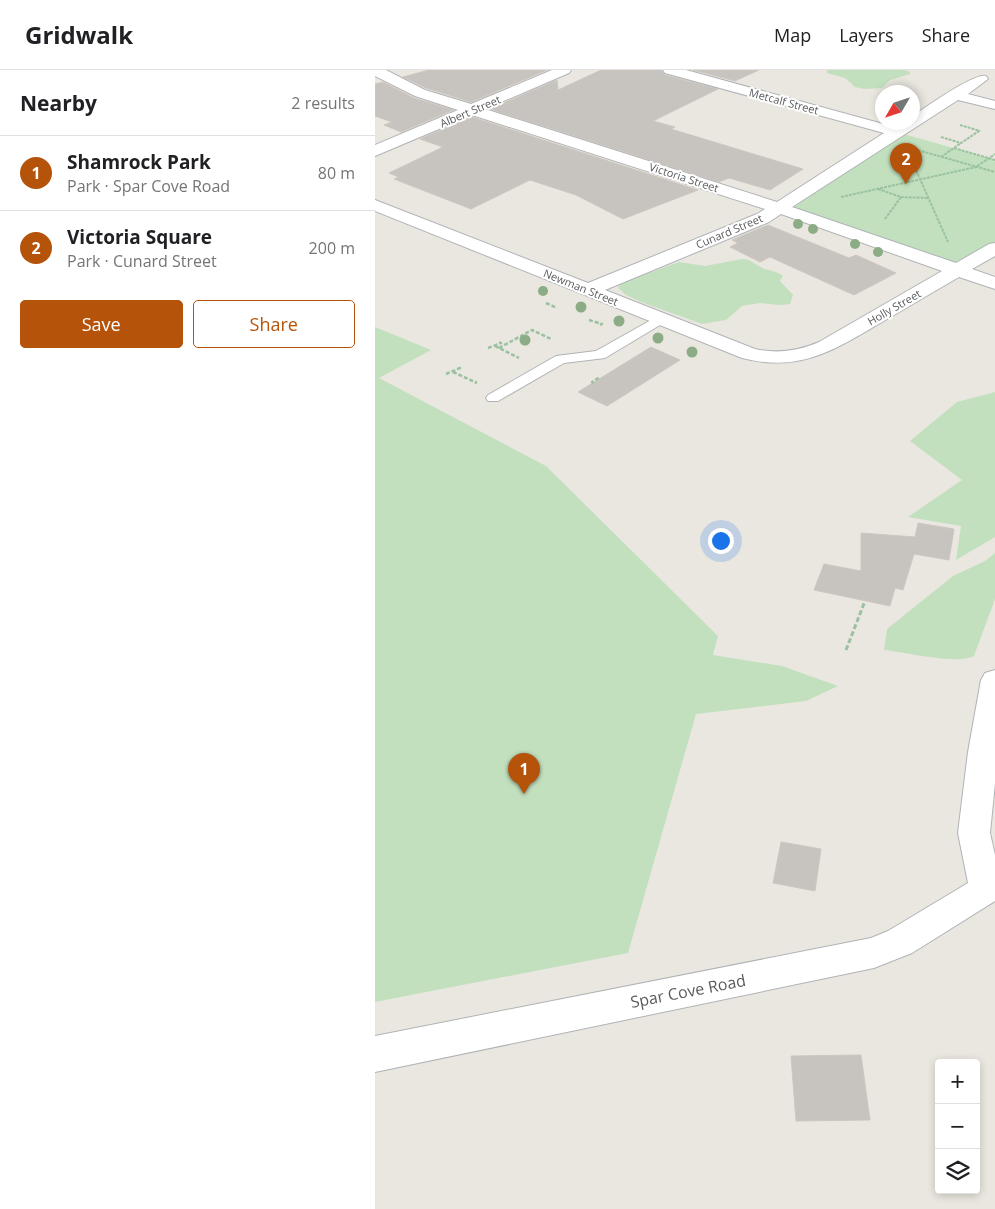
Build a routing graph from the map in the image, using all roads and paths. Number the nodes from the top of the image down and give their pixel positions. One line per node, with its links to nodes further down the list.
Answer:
1 (375, 70): 7 (street, Victoria Street)
2 (564, 70): 7 (street, Albert Street)
3 (670, 70): 9 (street, Metcalf Street)
4 (981, 79): 5 (street, Cunard Street)
5 (955, 95): 6 (street); 8 (street, Cunard Street)
6 (995, 105)
7 (471, 110): 15 (street, Albert Street); 28 (street, Victoria Street)
8 (920, 117)
9 (875, 118)
10 (960, 125): 13 (path)
11 (899, 130): 28 (street, Cunard Street)
12 (941, 137): 13 (path)
13 (961, 143): 14 (path)
14 (954, 148): 17 (path); 18 (path)
15 (375, 151)
16 (995, 154): 18 (path)
17 (940, 157): 20 (path); 22 (path)
18 (989, 158): 19 (path); 20 (path)
19 (995, 160)
20 (975, 167): 21 (path); 22 (path)
21 (995, 172)
22 (920, 179): 23 (path); 26 (path)
23 (878, 189): 24 (path); 25 (path)
24 (840, 197)
25 (901, 197): 26 (path); 29 (path)
26 (928, 198): 30 (path)
27 (375, 205): 34 (street, Newman Street)
28 (779, 208): 32 (street, Victoria Street); 34 (street, Cunard Street)
29 (885, 219)
30 (944, 232)
31 (995, 248): 32 (street, Holly Street)
32 (958, 270): 33 (street, Victoria Street); 44 (street, Holly Street)
33 (995, 283)
34 (589, 290): 37 (street, Newman Street)
35 (546, 303): 36 (path)
36 (553, 306)
37 (660, 319): 44 (street, Newman Street); 47 (lane)
38 (589, 320): 39 (path)
39 (596, 323)
40 (532, 330): 43 (path)
41 (495, 345): 42 (path)
42 (488, 348)
43 (499, 348)
44 (790, 357)
45 (454, 370): 46 (path)
46 (445, 374)
47 (493, 398)
48 (865, 601): 49 (path)
49 (846, 650)
50 (995, 680): 51 (street)
51 (991, 890): 52 (street, Spar Cove Road)
52 (375, 1054)

